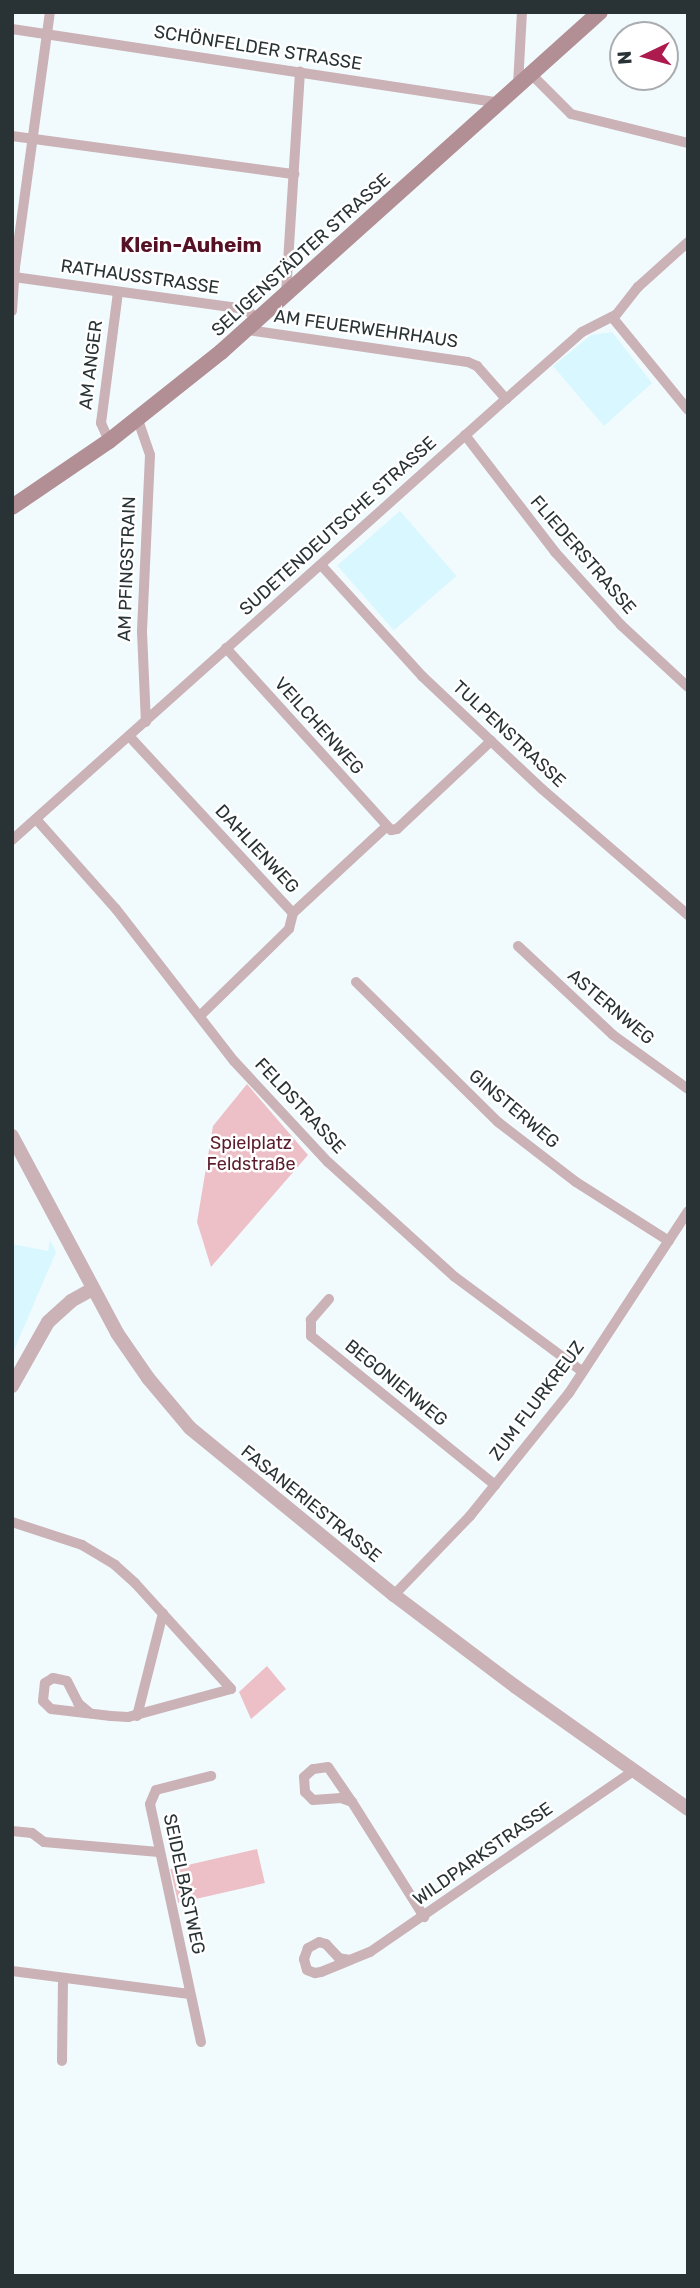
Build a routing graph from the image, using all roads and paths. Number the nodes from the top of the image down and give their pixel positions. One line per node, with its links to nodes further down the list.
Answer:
1 (50, 12): 5 (street)
2 (522, 12): 7 (street)
3 (600, 12): 7 (main road, SELIGENSTÄDTER STRASSE)
4 (12, 29): 5 (street, SCHÖNFELDER STRASSE)
5 (47, 34): 6 (street, SCHÖNFELDER STRASSE); 10 (street)
6 (300, 71): 8 (street, SCHÖNFELDER STRASSE); 12 (street)
7 (525, 79): 8 (main road, SELIGENSTÄDTER STRASSE); 11 (street)
8 (499, 103): 16 (main road, SELIGENSTÄDTER STRASSE)
9 (12, 136): 10 (street)
10 (33, 139): 12 (street); 14 (street)
11 (688, 144)
12 (294, 174): 16 (street)
13 (688, 242): 18 (street, SUDETENDEUTSCHE STRASSE)
14 (14, 283): 15 (street, RATHAUSSTRASSE); 17 (street)
15 (118, 292): 19 (street, RATHAUSSTRASSE); 24 (street, AM ANGER)
16 (286, 294): 19 (main road, SELIGENSTÄDTER STRASSE)
17 (12, 311)
18 (612, 317): 20 (street, SUDETENDEUTSCHE STRASSE); 21 (street)
19 (253, 325): 20 (street, AM FEUERWEHRHAUS); 22 (main road, SELIGENSTÄDTER STRASSE)
20 (506, 398): 23 (street, SUDETENDEUTSCHE STRASSE)
21 (688, 410)
22 (138, 420): 24 (main road, SELIGENSTÄDTER STRASSE); 29 (street, AM PFINGSTRAIN)
23 (465, 435): 26 (street, SUDETENDEUTSCHE STRASSE); 28 (street, FLIEDERSTRASSE)
24 (109, 441): 25 (main road, SELIGENSTÄDTER STRASSE)
25 (12, 507)
26 (321, 565): 27 (street, SUDETENDEUTSCHE STRASSE); 31 (street, TULPENSTRASSE)
27 (226, 648): 29 (street, SUDETENDEUTSCHE STRASSE); 33 (street, VEILCHENWEG)
28 (688, 687)
29 (146, 722): 30 (street, SUDETENDEUTSCHE STRASSE)
30 (129, 736): 32 (street, SUDETENDEUTSCHE STRASSE); 35 (street, DAHLIENWEG)
31 (491, 741): 33 (street); 36 (street, TULPENSTRASSE)
32 (36, 819): 34 (street, SUDETENDEUTSCHE STRASSE); 39 (street, FELDSTRASSE)
33 (386, 827): 35 (street)
34 (12, 840)
35 (293, 913): 39 (street, DAHLIENWEG)
36 (688, 915)
37 (517, 946): 40 (street, ASTERNWEG)
38 (356, 982): 43 (street, GINSTERWEG)
39 (201, 1015): 46 (street, FELDSTRASSE)
40 (688, 1089)
41 (12, 1136): 44 (street, FASANERIESTRASSE)
42 (688, 1211): 43 (street, ZUM FLURKREUZ)
43 (668, 1241): 46 (street, ZUM FLURKREUZ)
44 (93, 1289): 47 (street); 50 (street, FASANERIESTRASSE)
45 (329, 1299): 48 (street, BEGONIENWEG)
46 (583, 1372): 48 (street, ZUM FLURKREUZ)
47 (12, 1387)
48 (495, 1485): 50 (street, ZUM FLURKREUZ)
49 (12, 1522): 51 (street)
50 (394, 1595): 54 (street, FASANERIESTRASSE)
51 (163, 1613): 53 (street); 53 (street)
52 (90, 1713): 52 (street); 53 (street)
53 (137, 1717)
54 (633, 1771): 57 (street, FASANERIESTRASSE); 60 (street, WILDPARKSTRASSE)
55 (211, 1776): 59 (street, SEIDELBASTWEG)
56 (352, 1801): 56 (street); 60 (street)
57 (688, 1809)
58 (12, 1831): 59 (street)
59 (159, 1852): 64 (street, SEIDELBASTWEG)
60 (424, 1917): 61 (street, WILDPARKSTRASSE)
61 (350, 1960)
62 (12, 1971): 63 (street)
63 (63, 1978): 64 (street); 66 (street)
64 (190, 1994): 65 (street, SEIDELBASTWEG)
65 (201, 2042)
66 (62, 2061)

